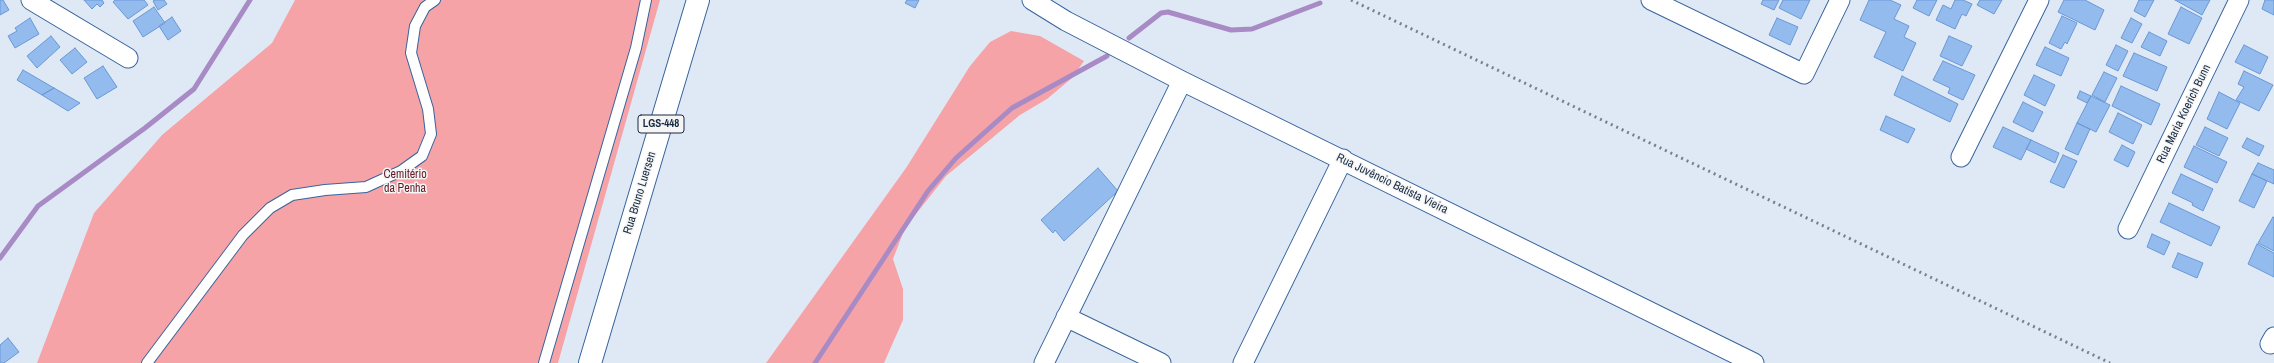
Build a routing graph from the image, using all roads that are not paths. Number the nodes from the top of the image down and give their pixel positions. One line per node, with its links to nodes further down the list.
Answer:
1 (31, 0): 10 (street)
2 (435, 0): 16 (lane)
3 (646, 0): 17 (lane)
4 (698, 0): 18 (main road, Rua Bruno Luersen / LGS-448)
5 (1032, 0): 11 (street, Rua Juvêncio Batista Vieira)
6 (1651, 0): 7 (street)
7 (1840, 0)
8 (2039, 0): 12 (street)
9 (2239, 0): 14 (street, Rua Maria Koerich Bunn)
10 (128, 58)
11 (1182, 80): 13 (street, Rua Juvêncio Batista Vieira); 15 (street)
12 (1962, 157)
13 (1343, 159): 21 (street); 22 (street, Rua Juvêncio Batista Vieira)
14 (2128, 229)
15 (1066, 317): 19 (street); 20 (street)
16 (146, 363)
17 (544, 363)
18 (590, 363)
19 (1044, 363)
20 (1161, 363)
21 (1243, 363)
22 (1754, 363)

